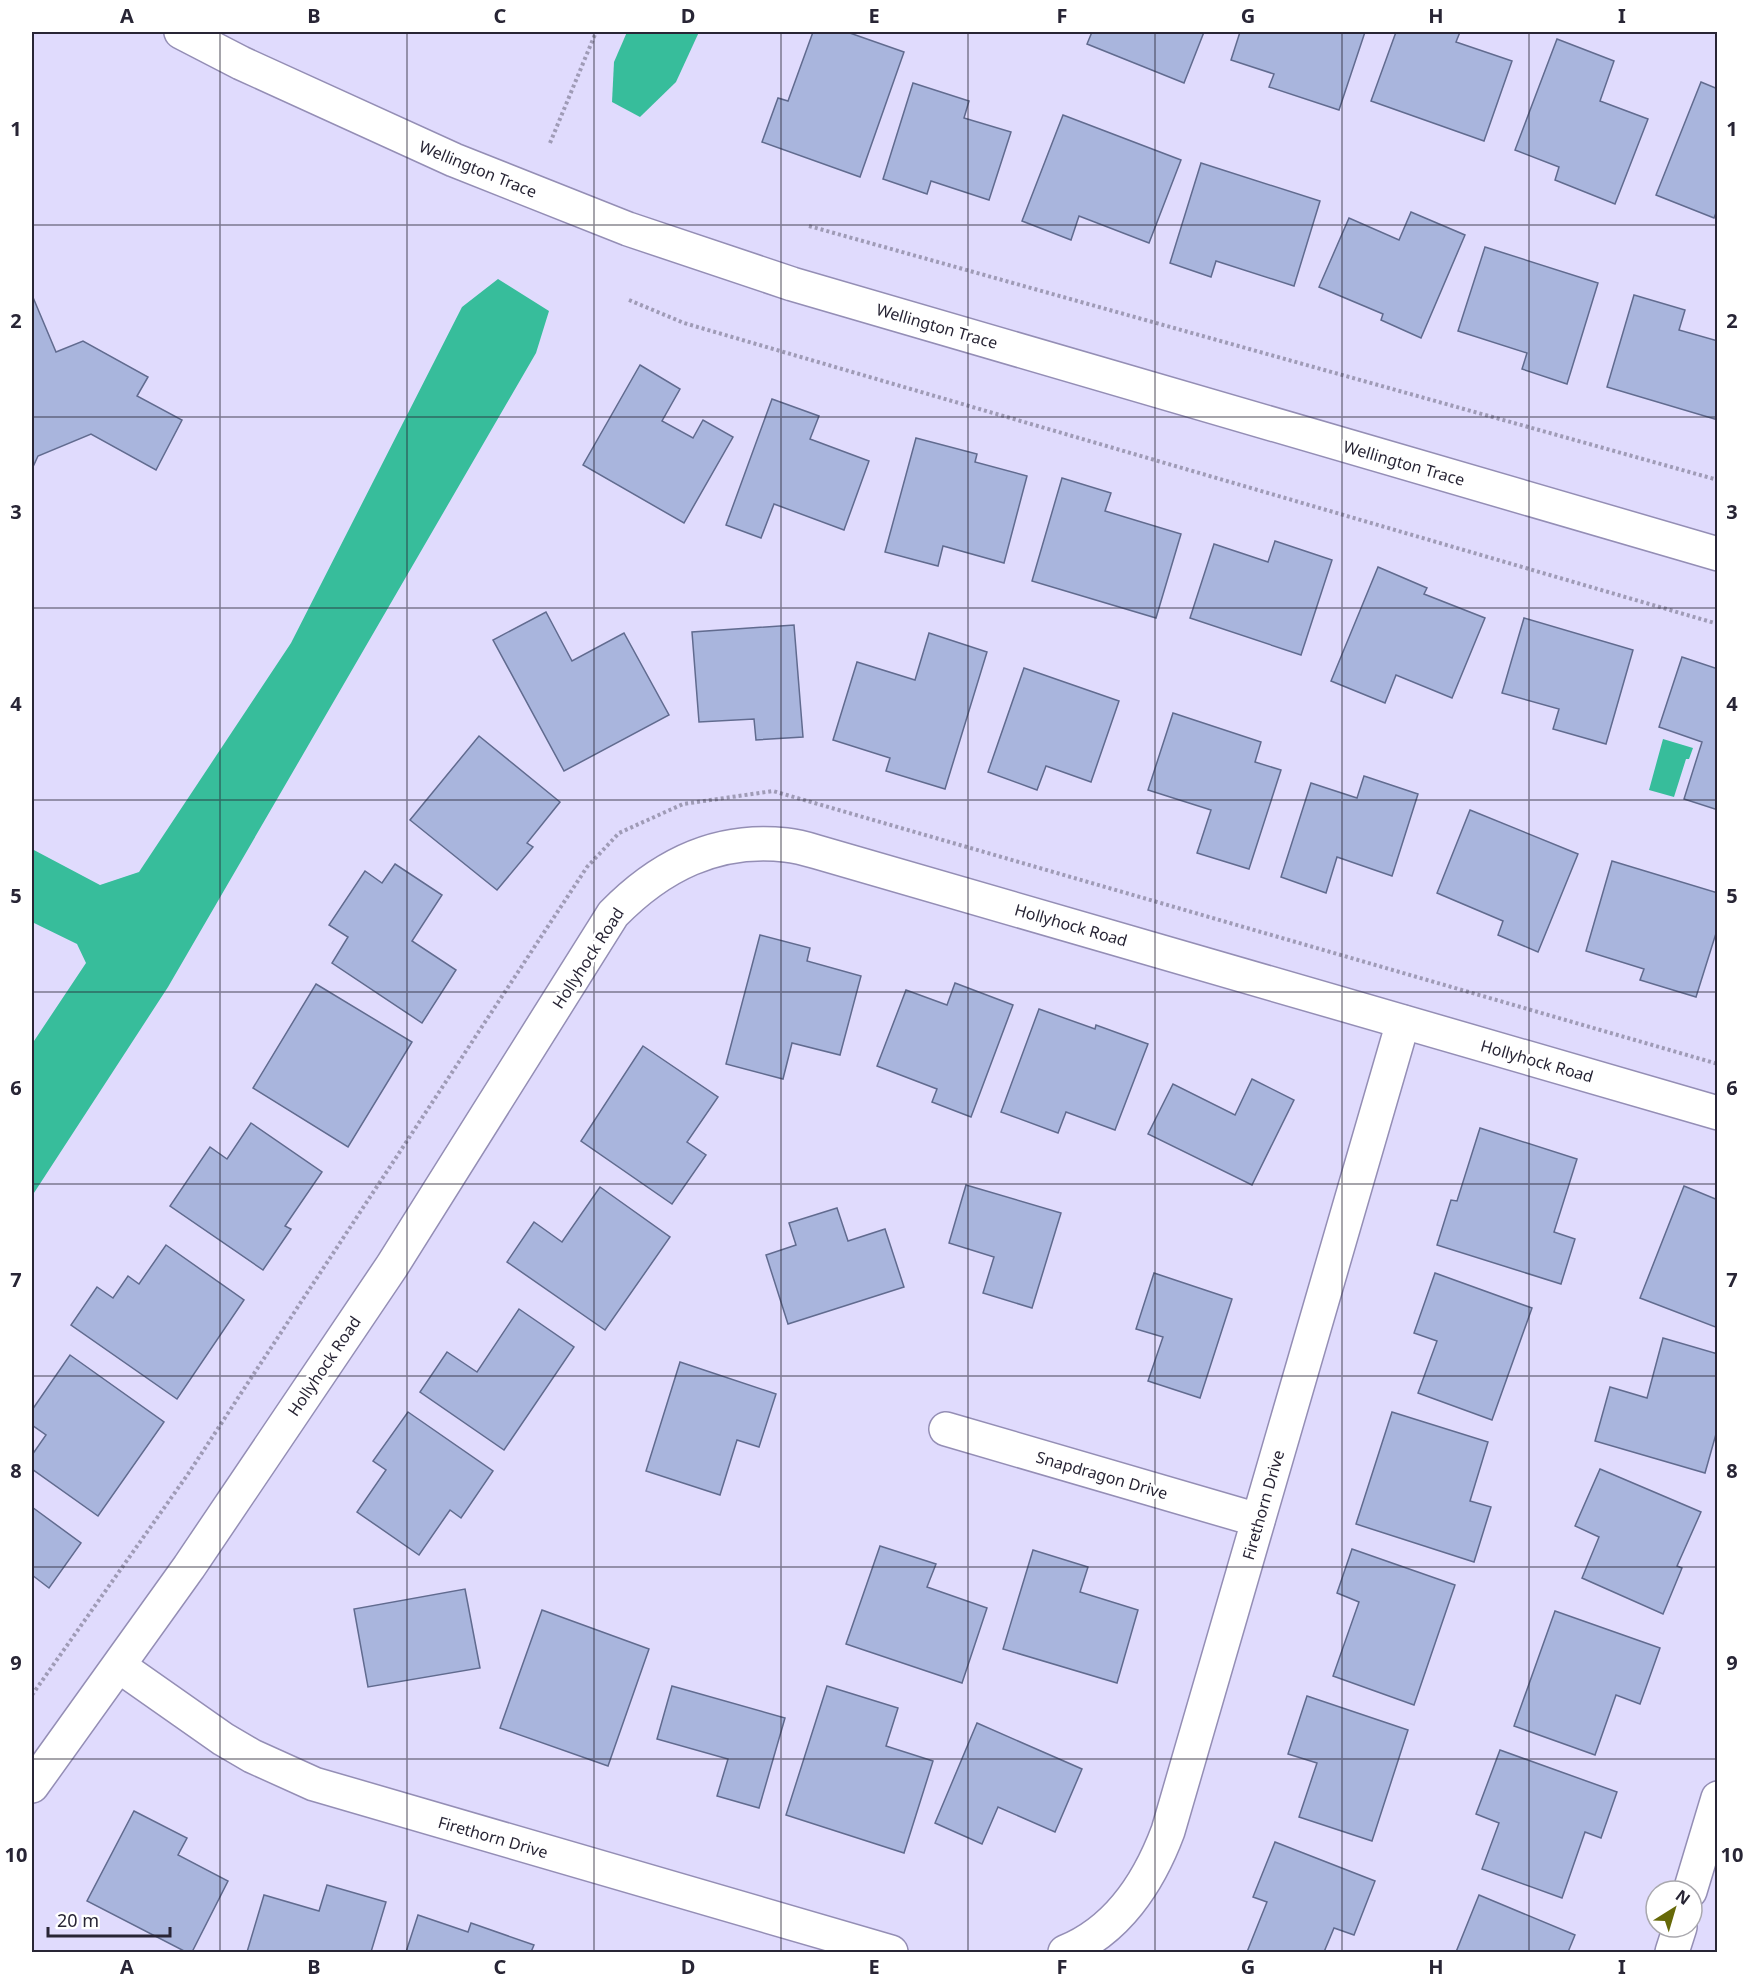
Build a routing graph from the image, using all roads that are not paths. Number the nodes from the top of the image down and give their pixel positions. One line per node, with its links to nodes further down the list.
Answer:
1 (181, 32): 2 (street, Wellington Trace)
2 (1718, 554)
3 (1403, 1022): 4 (street, Hollyhock Road); 6 (street, Firethorn Drive); 7 (street, Hollyhock Road)
4 (1718, 1113)
5 (946, 1429): 6 (street, Snapdragon Drive)
6 (1258, 1520): 12 (street, Firethorn Drive)
7 (120, 1666): 8 (street, Hollyhock Road); 11 (street, Firethorn Drive)
8 (32, 1786)
9 (1718, 1798): 10 (street)
10 (1694, 1879)
11 (891, 1953)
12 (1065, 1953)

